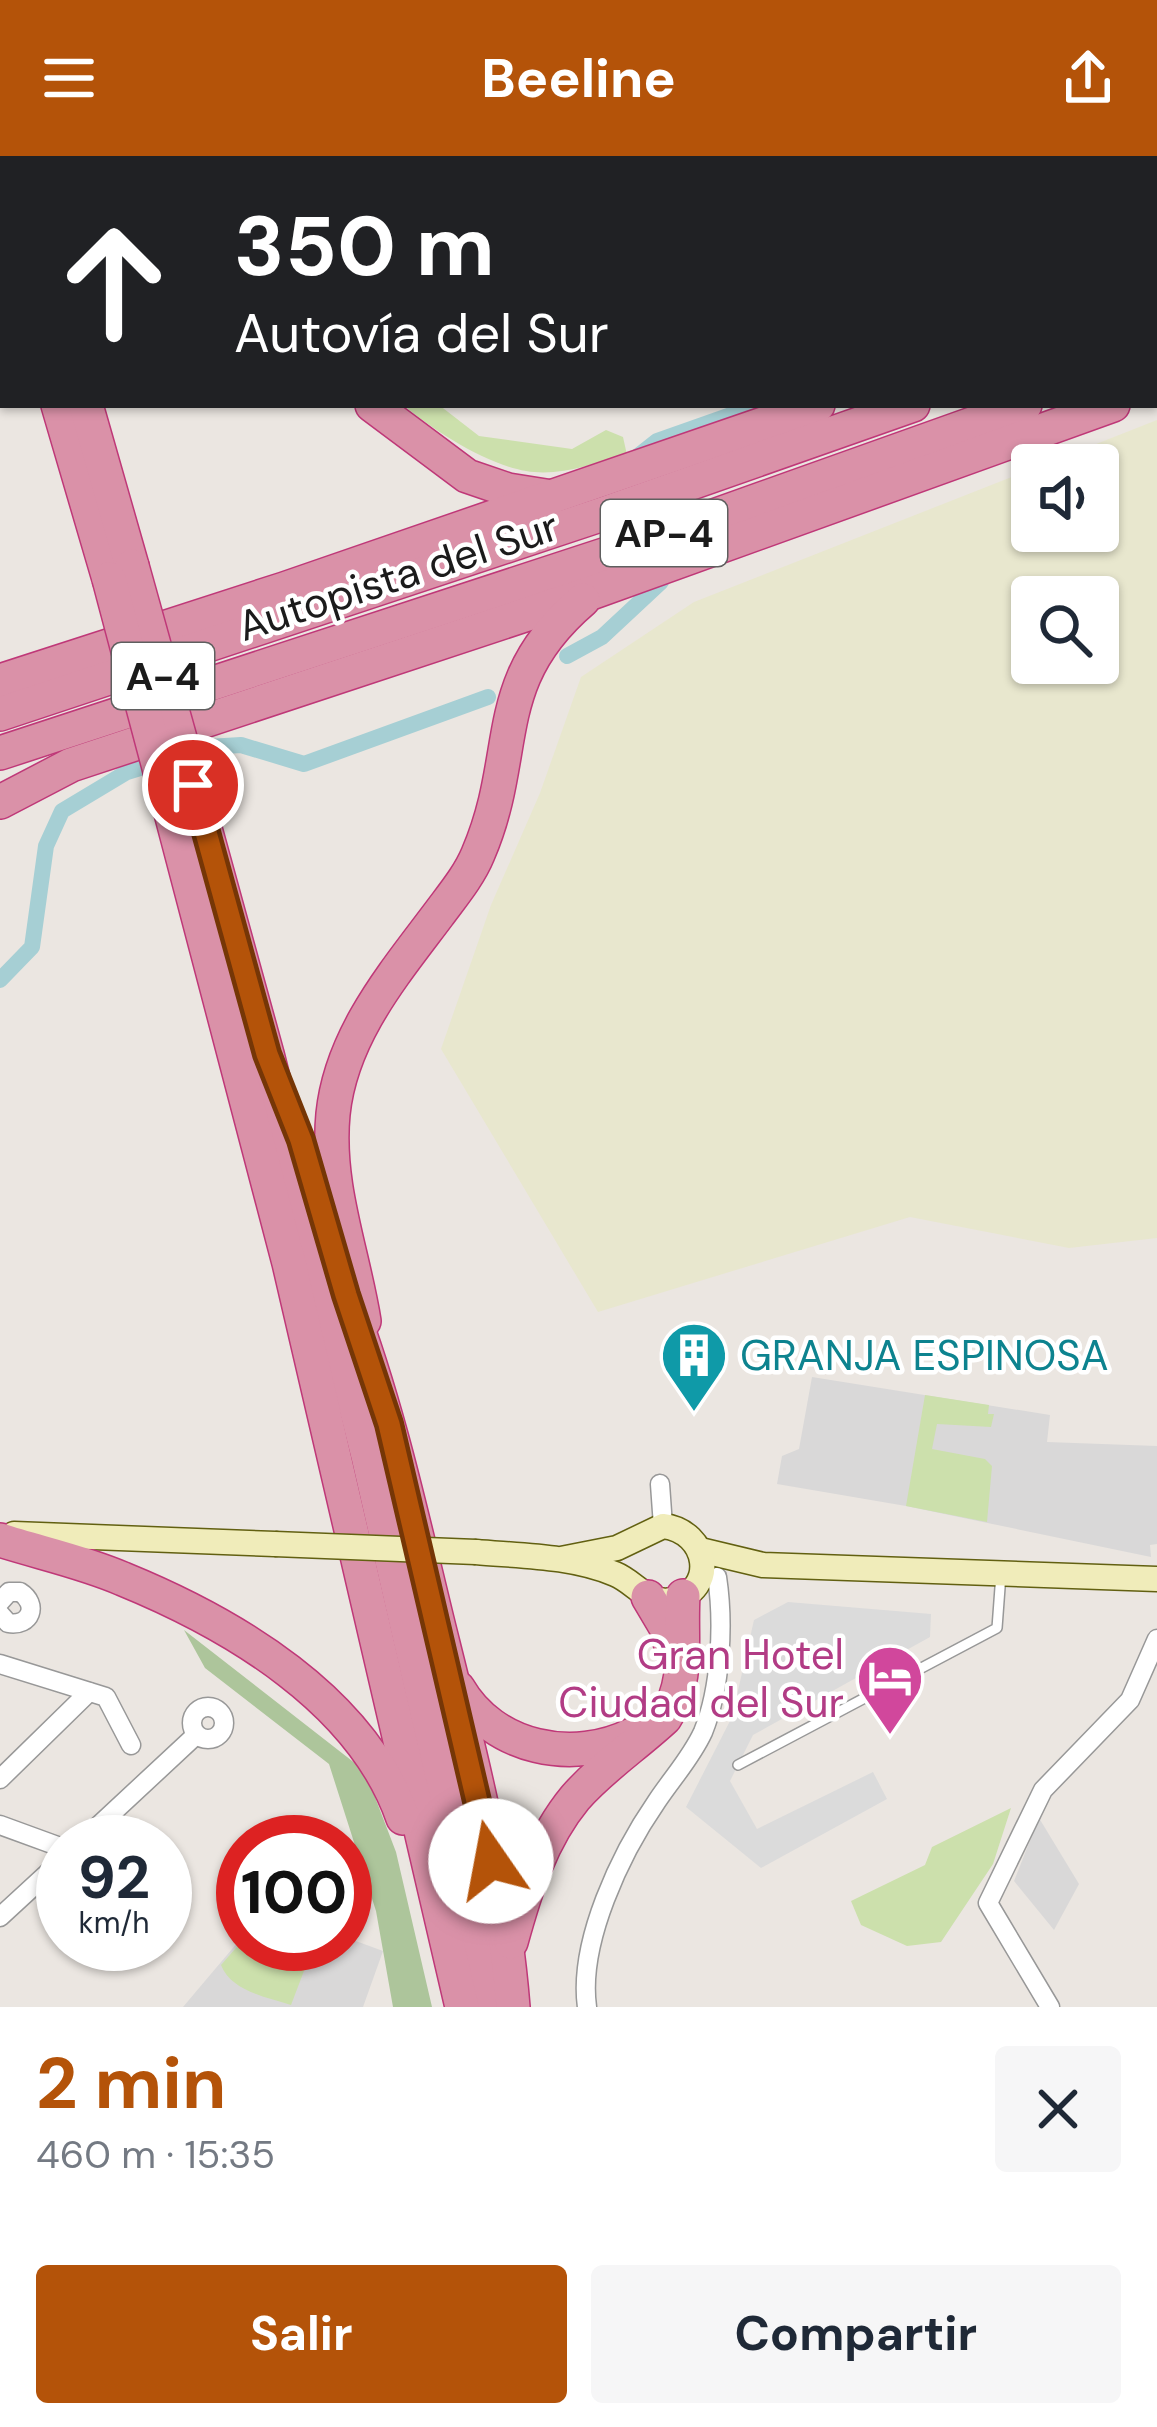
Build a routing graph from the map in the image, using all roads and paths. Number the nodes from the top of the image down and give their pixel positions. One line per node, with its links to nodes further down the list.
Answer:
1 (59, 408): 9 (highway, A-4)
2 (87, 408): 9 (highway, A-4)
3 (376, 408): 8 (highway)
4 (809, 408): 8 (highway)
5 (904, 408): 12 (highway, Autopista del Sur / AP-4)
6 (1017, 408): 13 (highway, Autopista del Sur / AP-4)
7 (1105, 408): 10 (highway)
8 (554, 498): 11 (highway)
9 (120, 573): 14 (highway, A-4, bridge)
10 (591, 593): 15 (highway); 17 (highway)
11 (0, 680)
12 (0, 714)
13 (0, 753)
14 (180, 790): 16 (highway, A-4); 45 (highway, A-4)
15 (0, 802)
16 (267, 1054): 17 (highway); 46 (highway, A-4)
17 (367, 1353): 33 (highway)
18 (660, 1484): 19 (street)
19 (663, 1526): 20 (main road); 22 (main road)
20 (638, 1536): 23 (main road); 28 (main road)
21 (0, 1537): 23 (main road, bridge); 45 (highway)
22 (700, 1550): 24 (main road); 27 (main road)
23 (561, 1559): 28 (main road)
24 (763, 1565): 25 (main road); 27 (main road)
25 (1001, 1574): 26 (main road); 37 (lane)
26 (1157, 1579)
27 (698, 1587): 28 (main road); 44 (highway); 48 (street)
28 (640, 1590): 33 (highway)
29 (0, 1602): 30 (street)
30 (3, 1624)
31 (1157, 1640): 49 (street)
32 (0, 1664): 34 (street)
33 (450, 1674): 44 (highway)
34 (89, 1692): 36 (street); 38 (street)
35 (196, 1735): 39 (street)
36 (131, 1745)
37 (738, 1766)
38 (0, 1779)
39 (110, 1815)
40 (0, 1825): 41 (street)
41 (36, 1838)
42 (36, 1884): 43 (street)
43 (0, 1917)
44 (508, 1949): 47 (highway)
45 (459, 1993)
46 (494, 2007)
47 (513, 2007)
48 (587, 2007)
49 (1050, 2007)

